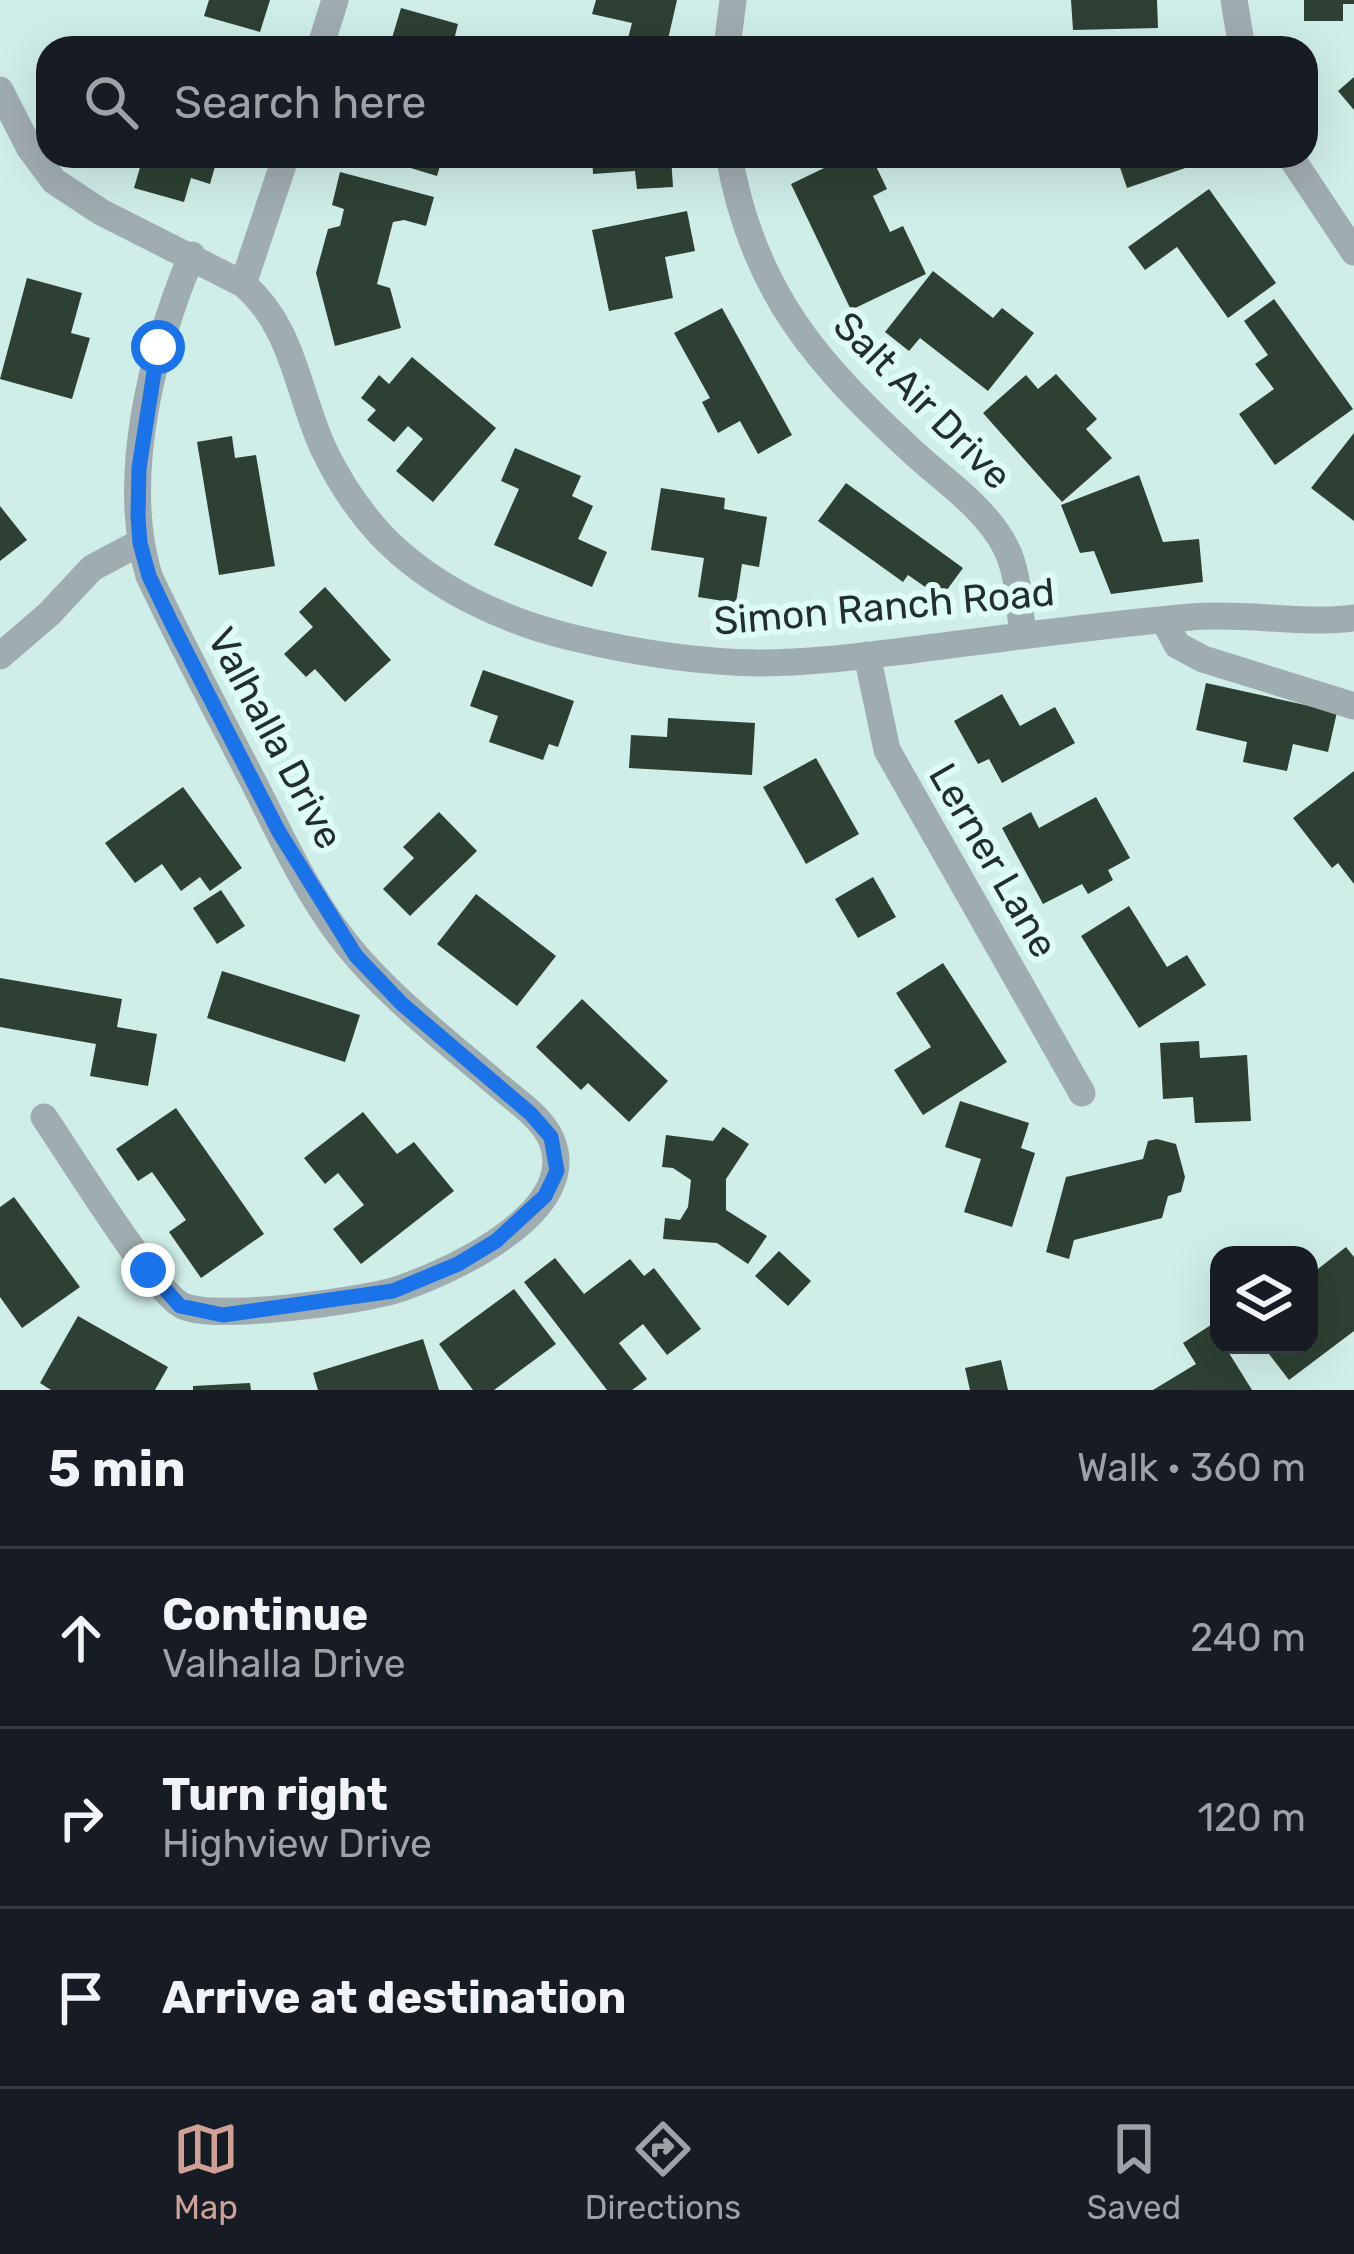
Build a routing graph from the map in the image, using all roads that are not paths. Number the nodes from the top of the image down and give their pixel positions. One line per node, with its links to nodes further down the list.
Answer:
1 (335, 0): 4 (street)
2 (733, 0): 5 (street)
3 (1234, 0): 6 (street)
4 (324, 36)
5 (728, 36)
6 (1240, 36)
7 (0, 89): 8 (street)
8 (36, 157)
9 (44, 168): 14 (street)
10 (282, 168): 15 (street)
11 (732, 168): 19 (street, Salt Air Drive)
12 (1298, 168): 13 (street)
13 (1354, 252)
14 (192, 255): 15 (street); 16 (street, Valhalla Drive)
15 (243, 284): 20 (street, Simon Ranch Road)
16 (140, 543): 21 (street); 24 (street, Valhalla Drive)
17 (1354, 618): 18 (street, Simon Ranch Road)
18 (1164, 620): 19 (street, Simon Ranch Road); 22 (street)
19 (1023, 636): 20 (street, Simon Ranch Road)
20 (866, 655): 23 (street, Lerner Lane)
21 (0, 656)
22 (1354, 706)
23 (1082, 1093)
24 (44, 1117)

